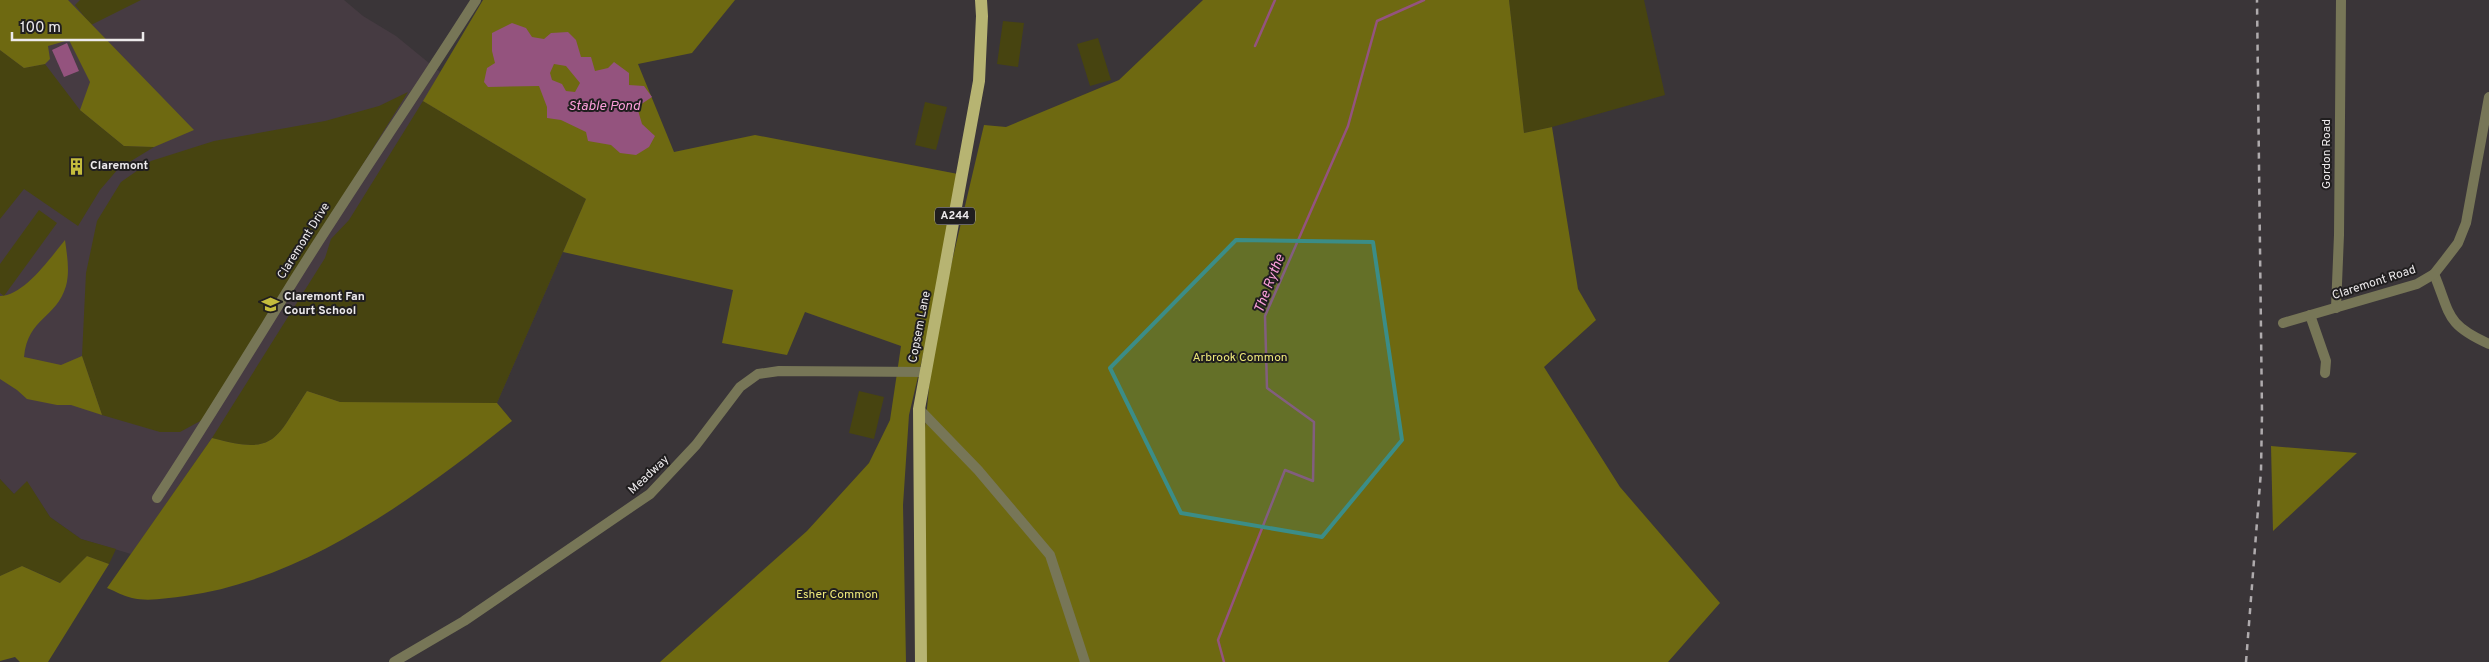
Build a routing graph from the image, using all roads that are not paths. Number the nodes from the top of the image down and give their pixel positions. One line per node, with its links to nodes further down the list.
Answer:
1 (476, 0): 13 (street, Claremont Drive)
2 (981, 0): 10 (main road, Copsem Lane / A244)
3 (2341, 0): 6 (street, Gordon Road)
4 (2489, 97): 5 (street, Claremont Road)
5 (2434, 274): 6 (street, Claremont Road); 9 (street)
6 (2336, 308): 7 (street, Claremont Road)
7 (2310, 315): 8 (street, Claremont Road); 11 (street)
8 (2283, 322)
9 (2489, 344)
10 (926, 372): 12 (main road, Copsem Lane / A244); 14 (street, Meadway)
11 (2325, 373)
12 (919, 409): 15 (main road, Copsem Lane / A244); 16 (street)
13 (156, 498)
14 (394, 662)
15 (921, 662)
16 (1085, 662)

